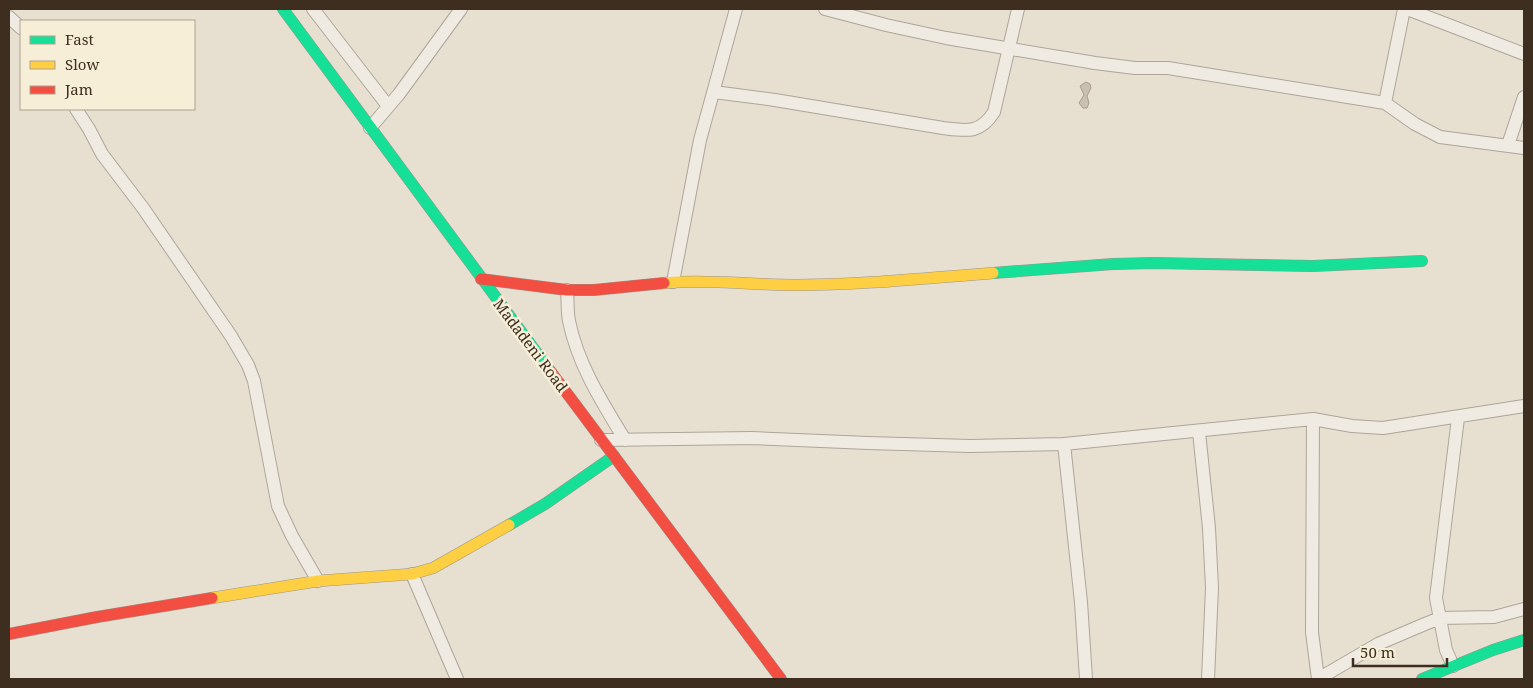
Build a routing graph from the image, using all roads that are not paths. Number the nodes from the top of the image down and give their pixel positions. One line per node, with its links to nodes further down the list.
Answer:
1 (283, 9): 17 (street, Madadeni Road)
2 (313, 9): 15 (street)
3 (461, 9): 15 (street)
4 (736, 9): 12 (street)
5 (825, 9): 10 (street)
6 (1018, 9): 10 (street)
7 (1405, 9): 11 (street); 14 (street)
8 (9, 17): 9 (street)
9 (20, 27)
10 (1008, 48): 12 (street); 14 (street)
11 (1524, 54)
12 (714, 92): 22 (street)
13 (1524, 97): 18 (street)
14 (1385, 103): 18 (street)
15 (388, 106): 17 (street)
16 (77, 110): 33 (street)
17 (370, 128): 21 (street, Madadeni Road)
18 (1508, 145): 19 (street)
19 (1524, 148)
20 (1422, 261): 22 (street)
21 (482, 279): 23 (street); 28 (street, Madadeni Road)
22 (673, 282): 23 (street)
23 (567, 290): 29 (street)
24 (1524, 406): 25 (street)
25 (1458, 418): 26 (street); 35 (street)
26 (1313, 419): 27 (street); 43 (street)
27 (1199, 432): 30 (street); 42 (street)
28 (602, 440): 29 (street); 31 (street, Madadeni Road)
29 (624, 440): 30 (street)
30 (1064, 444): 41 (street)
31 (614, 456): 32 (street); 40 (street, Madadeni Road)
32 (412, 574): 33 (street); 39 (street)
33 (318, 581): 36 (street)
34 (1524, 608): 35 (street)
35 (1440, 618): 38 (street); 43 (street)
36 (9, 634)
37 (1524, 640): 38 (street)
38 (1453, 666): 44 (street)
39 (458, 679)
40 (781, 679)
41 (1086, 679)
42 (1208, 679)
43 (1318, 679)
44 (1422, 679)

